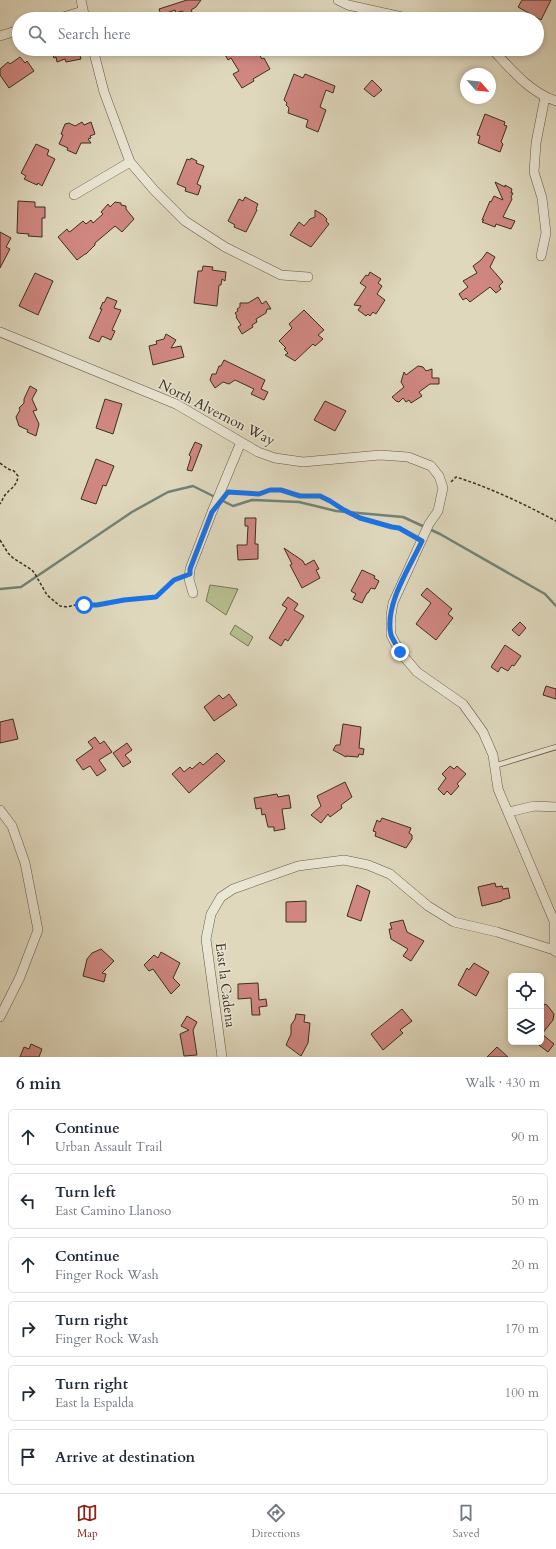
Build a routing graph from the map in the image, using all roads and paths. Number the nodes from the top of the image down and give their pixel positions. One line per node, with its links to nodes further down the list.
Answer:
1 (81, 0): 3 (street)
2 (338, 0): 4 (street)
3 (83, 12)
4 (380, 12)
5 (12, 32): 6 (street)
6 (0, 36)
7 (95, 56): 11 (street)
8 (499, 56): 9 (street)
9 (545, 98): 10 (street); 13 (street)
10 (556, 101)
11 (130, 162): 12 (street); 14 (street)
12 (74, 195)
13 (541, 256)
14 (308, 277)
15 (0, 332): 16 (street, North Alvernon Way)
16 (241, 442): 18 (street, North Alvernon Way); 24 (street)
17 (0, 463): 20 (path)
18 (443, 488): 21 (path); 23 (street)
19 (225, 496): 23 (path)
20 (0, 504)
21 (556, 521)
22 (0, 540): 24 (path)
23 (422, 541): 27 (street)
24 (190, 574): 25 (street)
25 (193, 593)
26 (556, 747): 27 (lane)
27 (494, 766): 30 (street)
28 (556, 807): 30 (street)
29 (0, 810): 32 (street)
30 (509, 812): 31 (street)
31 (555, 951): 33 (street, East la Cadena)
32 (0, 1017)
33 (222, 1057)

